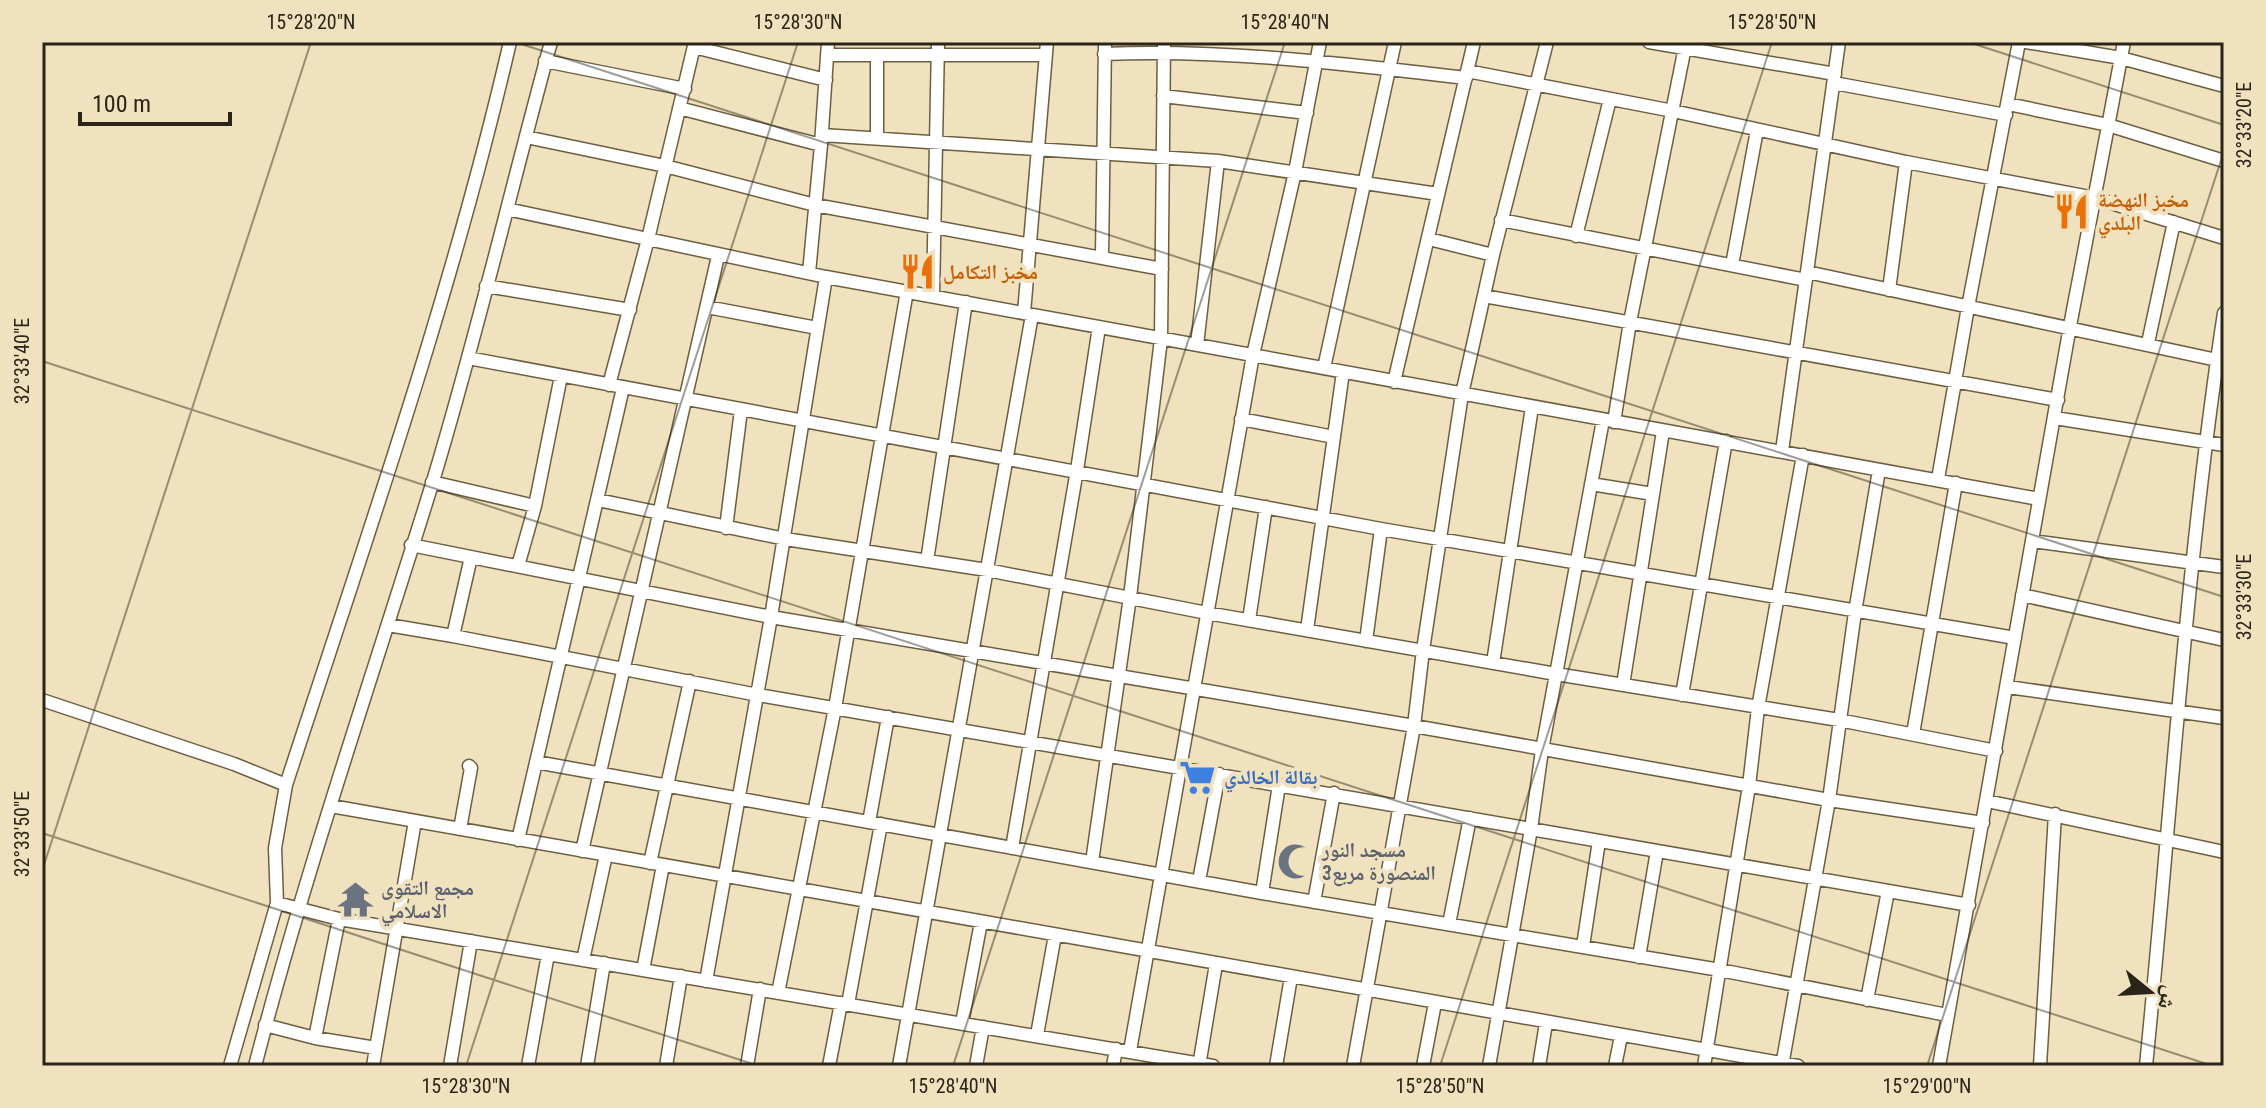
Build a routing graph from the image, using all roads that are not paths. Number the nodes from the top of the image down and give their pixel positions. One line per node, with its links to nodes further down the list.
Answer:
1 (510, 42): 206 (street)
2 (551, 42): 22 (street)
3 (1320, 42): 21 (street)
4 (1395, 42): 23 (street)
5 (1474, 42): 24 (street)
6 (1547, 42): 27 (street)
7 (1649, 42): 13 (street)
8 (1839, 42): 25 (street)
9 (2019, 42): 33 (street)
10 (2026, 42): 20 (street)
11 (2124, 42): 20 (street)
12 (694, 45): 26 (street); 29 (street)
13 (1685, 45): 25 (street); 34 (street)
14 (1164, 47): 17 (street); 21 (street); 30 (street)
15 (938, 48): 16 (street); 19 (street); 41 (street)
16 (1046, 48): 43 (street)
17 (1104, 48): 44 (street)
18 (828, 49): 19 (street); 26 (street)
19 (877, 55): 39 (street)
20 (2121, 58): 28 (street); 36 (street)
21 (1316, 60): 23 (street); 35 (street)
22 (545, 61): 29 (street); 38 (street)
23 (1388, 69): 24 (street); 52 (street)
24 (1467, 74): 27 (street); 53 (street)
25 (1834, 78): 33 (street); 42 (street)
26 (826, 80): 40 (street)
27 (1535, 83): 31 (street); 57 (street)
28 (2224, 86)
29 (685, 89): 32 (street)
30 (1163, 96): 35 (street); 45 (street)
31 (1610, 99): 34 (street); 60 (street)
32 (679, 108): 40 (street); 49 (street)
33 (2007, 109): 36 (street); 51 (street)
34 (1673, 111): 37 (street); 65 (street)
35 (1307, 113): 50 (street)
36 (2108, 125): 47 (street); 54 (street)
37 (1757, 130): 42 (street); 69 (street)
38 (526, 137): 49 (street); 56 (street)
39 (877, 138): 40 (street); 41 (street)
40 (822, 140): 55 (street)
41 (936, 142): 43 (street); 59 (street)
42 (1825, 144): 48 (street); 72 (street)
43 (1037, 149): 44 (street); 64 (street)
44 (1102, 152): 45 (street); 68 (street)
45 (1163, 156): 46 (street); 70 (street)
46 (1218, 161): 50 (street); 91 (street)
47 (2224, 161)
48 (1906, 162): 51 (street); 75 (street)
49 (665, 166): 55 (street); 62 (street)
50 (1295, 172): 52 (street); 93 (street)
51 (1993, 179): 54 (street); 81 (street)
52 (1365, 184): 53 (street); 96 (street)
53 (1438, 194): 63 (street)
54 (2095, 198): 58 (street); 86 (street)
55 (815, 205): 59 (street); 71 (street)
56 (507, 209): 62 (street); 74 (street)
57 (1501, 220): 60 (street); 66 (street)
58 (2174, 222): 61 (street); 90 (street)
59 (933, 226): 64 (street); 77 (street)
60 (1576, 236): 65 (street)
61 (2224, 238)
62 (648, 239): 67 (street); 82 (street)
63 (1429, 239): 66 (street); 99 (street)
64 (1030, 243): 68 (street); 84 (street)
65 (1646, 249): 69 (street); 85 (street)
66 (1493, 255): 78 (street)
67 (718, 256): 71 (street); 80 (street)
68 (1102, 257): 70 (street)
69 (1732, 265): 72 (street)
70 (1162, 269): 89 (street)
71 (809, 273): 73 (street)
72 (1807, 276): 75 (street); 92 (street)
73 (826, 277): 76 (street); 88 (street)
74 (486, 286): 82 (street); 94 (street)
75 (1889, 290): 81 (street)
76 (907, 291): 77 (street); 113 (street)
77 (933, 296): 79 (street)
78 (1484, 296): 85 (street); 103 (street)
79 (966, 302): 84 (street); 118 (street)
80 (707, 307): 88 (street); 105 (street)
81 (1968, 307): 86 (street); 100 (street)
82 (630, 310): 101 (street)
83 (2224, 313): 95 (street)
84 (1028, 314): 87 (street); 121 (street)
85 (1630, 322): 92 (street); 110 (street)
86 (2070, 326): 90 (street); 104 (street)
87 (1099, 327): 89 (street); 122 (street)
88 (817, 328): 111 (street)
89 (1161, 339): 91 (street); 126 (street)
90 (2148, 343): 95 (street)
91 (1197, 345): 93 (street)
92 (1796, 352): 100 (street); 119 (street)
93 (1253, 355): 96 (street); 109 (street)
94 (468, 358): 98 (street); 125 (street)
95 (2217, 360): 116 (street)
96 (1324, 368): 97 (street)
97 (1343, 372): 99 (street); 114 (street)
98 (561, 376): 101 (street); 133 (street)
99 (1394, 382): 103 (street)
100 (1955, 383): 104 (street); 124 (street)
101 (609, 385): 102 (street)
102 (623, 388): 105 (street); 131 (street)
103 (1462, 394): 106 (street); 140 (street)
104 (2058, 400): 108 (street)
105 (685, 401): 107 (street); 135 (street)
106 (1532, 407): 110 (street); 143 (street)
107 (741, 410): 111 (street); 137 (street)
108 (2055, 418): 116 (street); 130 (street)
109 (1241, 419): 114 (street); 132 (street)
110 (1608, 421): 112 (street); 128 (street)
111 (802, 422): 113 (street); 139 (street)
112 (1663, 431): 115 (street); 129 (street)
113 (882, 436): 118 (street); 144 (street)
114 (1334, 437): 136 (street)
115 (1726, 441): 119 (street); 155 (street)
116 (2204, 441): 117 (street); 148 (street)
117 (2224, 445)
118 (943, 447): 121 (street); 146 (street)
119 (1782, 451): 120 (street)
120 (1803, 455): 123 (street); 159 (street)
121 (1005, 458): 122 (street); 151 (street)
122 (1077, 470): 126 (street); 154 (street)
123 (1879, 470): 124 (street); 160 (street)
124 (1938, 479): 127 (street)
125 (432, 482): 133 (street); 142 (street)
126 (1144, 482): 132 (street); 158 (street)
127 (1956, 483): 130 (street); 165 (street)
128 (1591, 484): 129 (street); 147 (street)
129 (1653, 494): 152 (street)
130 (2039, 499): 141 (street)
131 (598, 500): 135 (street); 153 (street)
132 (1226, 500): 134 (street); 161 (street)
133 (535, 506): 149 (street)
134 (1266, 507): 136 (street); 163 (street)
135 (659, 513): 137 (street); 156 (street)
136 (1323, 518): 138 (street); 167 (street)
137 (726, 528): 139 (street)
138 (1381, 529): 140 (street); 172 (street)
139 (785, 539): 144 (street); 162 (street)
140 (1441, 539): 143 (street); 174 (street)
141 (2032, 541): 148 (street); 157 (street)
142 (411, 545): 145 (street); 164 (street)
143 (1508, 549): 147 (street); 177 (street)
144 (861, 552): 146 (street); 166 (street)
145 (471, 557): 149 (street); 169 (street)
146 (927, 561): 151 (street)
147 (1576, 561): 152 (street); 179 (street)
148 (2192, 561): 150 (street); 168 (street)
149 (518, 566): 153 (street)
150 (2224, 567)
151 (987, 570): 154 (street); 173 (street)
152 (1641, 573): 155 (street); 182 (street)
153 (579, 579): 156 (street); 175 (street)
154 (1057, 584): 158 (street); 176 (street)
155 (1700, 584): 159 (street); 186 (street)
156 (642, 591): 162 (street); 178 (street)
157 (2022, 595): 168 (street); 170 (street)
158 (1130, 597): 161 (street); 180 (street)
159 (1778, 598): 160 (street); 189 (street)
160 (1855, 612): 165 (street); 193 (street)
161 (1207, 613): 163 (street); 184 (street)
162 (771, 617): 166 (street); 185 (street)
163 (1249, 620): 167 (street)
164 (388, 625): 169 (street); 214 (street)
165 (1932, 625): 170 (street); 196 (street)
166 (847, 629): 173 (street); 188 (street)
167 (1307, 630): 172 (street)
168 (2186, 633): 171 (street); 190 (street)
169 (453, 636): 175 (street)
170 (2015, 638): 183 (street)
171 (2224, 640)
172 (1366, 641): 174 (street)
173 (971, 650): 176 (street); 195 (street)
174 (1423, 650): 177 (street); 194 (street)
175 (560, 655): 178 (street); 201 (street)
176 (1044, 663): 180 (street); 197 (street)
177 (1493, 663): 179 (street)
178 (624, 669): 181 (street); 204 (street)
179 (1556, 674): 182 (street); 198 (street)
180 (1118, 677): 184 (street); 200 (street)
181 (690, 681): 185 (street); 207 (street)
182 (1623, 685): 186 (street)
183 (2008, 687): 190 (street); 199 (street)
184 (1193, 690): 194 (street); 203 (street)
185 (758, 695): 188 (street); 211 (street)
186 (1682, 695): 189 (street)
187 (42, 700): 206 (street)
188 (835, 708): 191 (street); 216 (street)
189 (1758, 708): 193 (street); 209 (street)
190 (2179, 710): 192 (street); 225 (street)
191 (888, 717): 195 (street); 220 (street)
192 (2224, 718)
193 (1839, 720): 196 (street); 212 (street)
194 (1414, 726): 198 (street); 215 (street)
195 (957, 728): 197 (street); 224 (street)
196 (1913, 734): 199 (street)
197 (1030, 740): 200 (street); 228 (street)
198 (1542, 750): 209 (street); 223 (street)
199 (1996, 751): 213 (street)
200 (1108, 754): 203 (street); 233 (street)
201 (536, 762): 204 (street); 226 (street)
202 (469, 766): 222 (street)
203 (1179, 768): 205 (street); 236 (street)
204 (600, 774): 207 (street); 229 (street)
205 (1219, 774): 208 (street); 239 (street)
206 (286, 785): 245 (street)
207 (668, 785): 211 (street); 234 (street)
208 (1279, 785): 210 (street); 242 (street)
209 (1749, 786): 212 (street); 235 (street)
210 (1334, 793): 215 (street); 244 (street)
211 (740, 800): 216 (street); 237 (street)
212 (1829, 800): 221 (street); 238 (street)
213 (1987, 801): 217 (street); 221 (street)
214 (331, 806): 219 (street); 247 (street)
215 (1399, 806): 218 (street); 248 (street)
216 (815, 812): 220 (street); 240 (street)
217 (2055, 814): 225 (street); 314 (street)
218 (1470, 818): 223 (street); 252 (street)
219 (415, 821): 222 (street); 253 (street)
220 (875, 823): 224 (street); 243 (street)
221 (1983, 823): 246 (street)
222 (460, 829): 226 (street)
223 (1531, 829): 227 (street); 255 (street)
224 (940, 835): 228 (street); 249 (street)
225 (2169, 839): 231 (street); 315 (street)
226 (518, 840): 229 (street)
227 (1599, 841): 230 (street); 257 (street)
228 (1012, 848): 233 (street)
229 (582, 851): 232 (street)
230 (1657, 851): 235 (street); 260 (street)
231 (2224, 852)
232 (606, 855): 234 (street); 261 (street)
233 (1092, 862): 236 (street)
234 (657, 864): 237 (street); 264 (street)
235 (1735, 864): 238 (street); 265 (street)
236 (1161, 875): 239 (street); 258 (street)
237 (727, 877): 240 (street); 268 (street)
238 (1816, 880): 241 (street); 269 (street)
239 (1199, 881): 242 (street)
240 (798, 889): 243 (street); 272 (street)
241 (1888, 891): 246 (street); 273 (street)
242 (1262, 893): 244 (street)
243 (865, 902): 249 (street); 275 (street)
244 (1314, 902): 248 (street)
245 (277, 903): 247 (street); 292 (street)
246 (1969, 905): 278 (street)
247 (299, 908): 250 (street); 281 (street)
248 (1380, 912): 252 (street); 271 (street)
249 (927, 914): 251 (street); 276 (street)
250 (339, 919): 253 (street); 285 (street)
251 (981, 922): 254 (street); 279 (street)
252 (1449, 924): 255 (street)
253 (398, 929): 256 (street); 286 (street)
254 (1055, 935): 258 (street); 283 (street)
255 (1513, 935): 257 (street); 277 (street)
256 (471, 941): 259 (street); 295 (street)
257 (1583, 946): 260 (street)
258 (1147, 952): 263 (street); 288 (street)
259 (548, 954): 261 (street); 296 (street)
260 (1639, 957): 265 (street)
261 (583, 960): 262 (street)
262 (604, 963): 264 (street); 297 (street)
263 (1216, 964): 267 (street); 290 (street)
264 (643, 970): 266 (street)
265 (1720, 970): 269 (street); 289 (street)
266 (681, 976): 268 (street); 298 (street)
267 (1291, 977): 271 (street); 305 (street)
268 (706, 981): 270 (street)
269 (1795, 986): 273 (street); 291 (street)
270 (760, 989): 272 (street); 299 (street)
271 (1366, 991): 274 (street); 306 (street)
272 (778, 993): 275 (street)
273 (1867, 1000): 278 (street)
274 (1435, 1003): 277 (street); 307 (street)
275 (844, 1004): 276 (street); 300 (street)
276 (908, 1014): 279 (street); 301 (street)
277 (1498, 1014): 280 (street); 308 (street)
278 (1947, 1015): 313 (street)
279 (962, 1023): 282 (street)
280 (1546, 1023): 284 (street); 309 (street)
281 (265, 1025): 285 (street); 293 (street)
282 (983, 1027): 283 (street); 302 (street)
283 (1037, 1035): 287 (street)
284 (1621, 1036): 289 (street); 310 (street)
285 (315, 1038): 286 (street)
286 (376, 1048): 294 (street)
287 (1116, 1049): 288 (street); 303 (street)
288 (1130, 1051): 290 (street)
289 (1707, 1052): 291 (street); 311 (street)
290 (1200, 1065): 304 (street)
291 (1782, 1065): 312 (street)
292 (230, 1066)
293 (255, 1066)
294 (373, 1066)
295 (450, 1066)
296 (528, 1066)
297 (587, 1066)
298 (666, 1066)
299 (747, 1066)
300 (829, 1066)
301 (899, 1066)
302 (976, 1066)
303 (1113, 1066)
304 (1213, 1066)
305 (1276, 1066)
306 (1353, 1066)
307 (1423, 1066)
308 (1489, 1066)
309 (1539, 1066)
310 (1615, 1066)
311 (1704, 1066)
312 (1798, 1066)
313 (1939, 1066)
314 (2040, 1066)
315 (2146, 1066)

